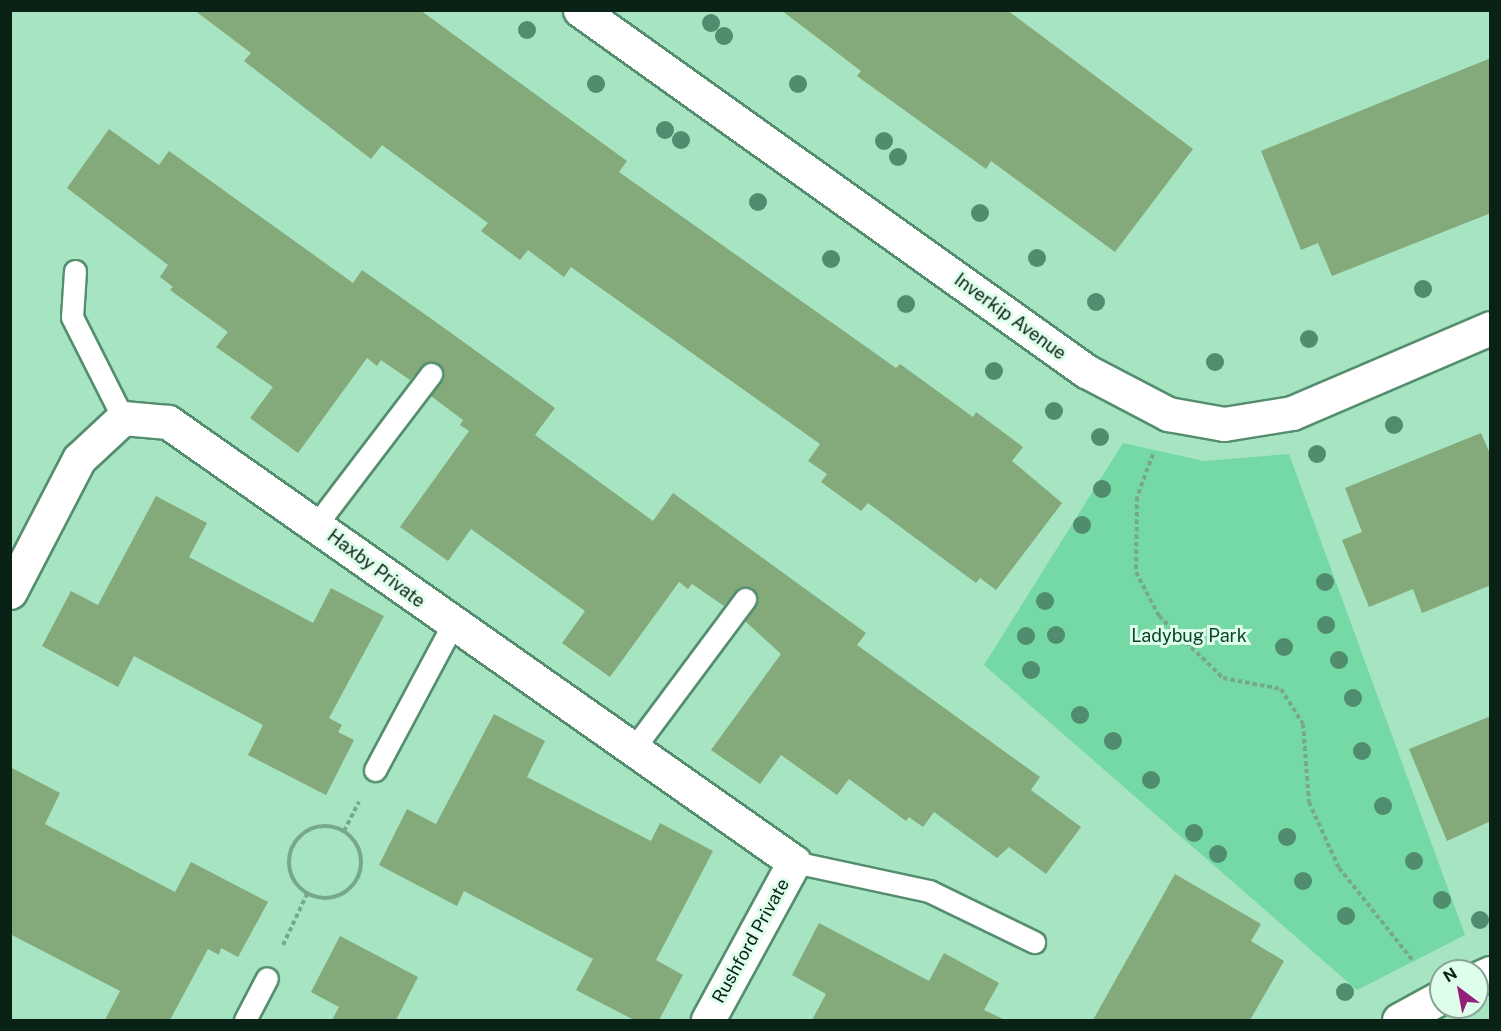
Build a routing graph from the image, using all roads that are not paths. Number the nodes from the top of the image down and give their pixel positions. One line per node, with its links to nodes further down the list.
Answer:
1 (580, 10): 3 (street, Inverkip Avenue)
2 (75, 271): 5 (lane)
3 (1491, 328)
4 (431, 374): 6 (lane)
5 (123, 418): 6 (street, Haxby Private); 7 (street)
6 (316, 525): 9 (street, Haxby Private)
7 (10, 592)
8 (745, 599): 10 (lane)
9 (452, 626): 10 (street, Haxby Private); 11 (lane)
10 (634, 748): 12 (street, Haxby Private)
11 (375, 770)
12 (794, 862): 13 (lane); 17 (street, Rushford Private)
13 (1034, 942)
14 (267, 978): 16 (lane)
15 (1429, 1004): 18 (street)
16 (245, 1020)
17 (708, 1020)
18 (1399, 1020)

